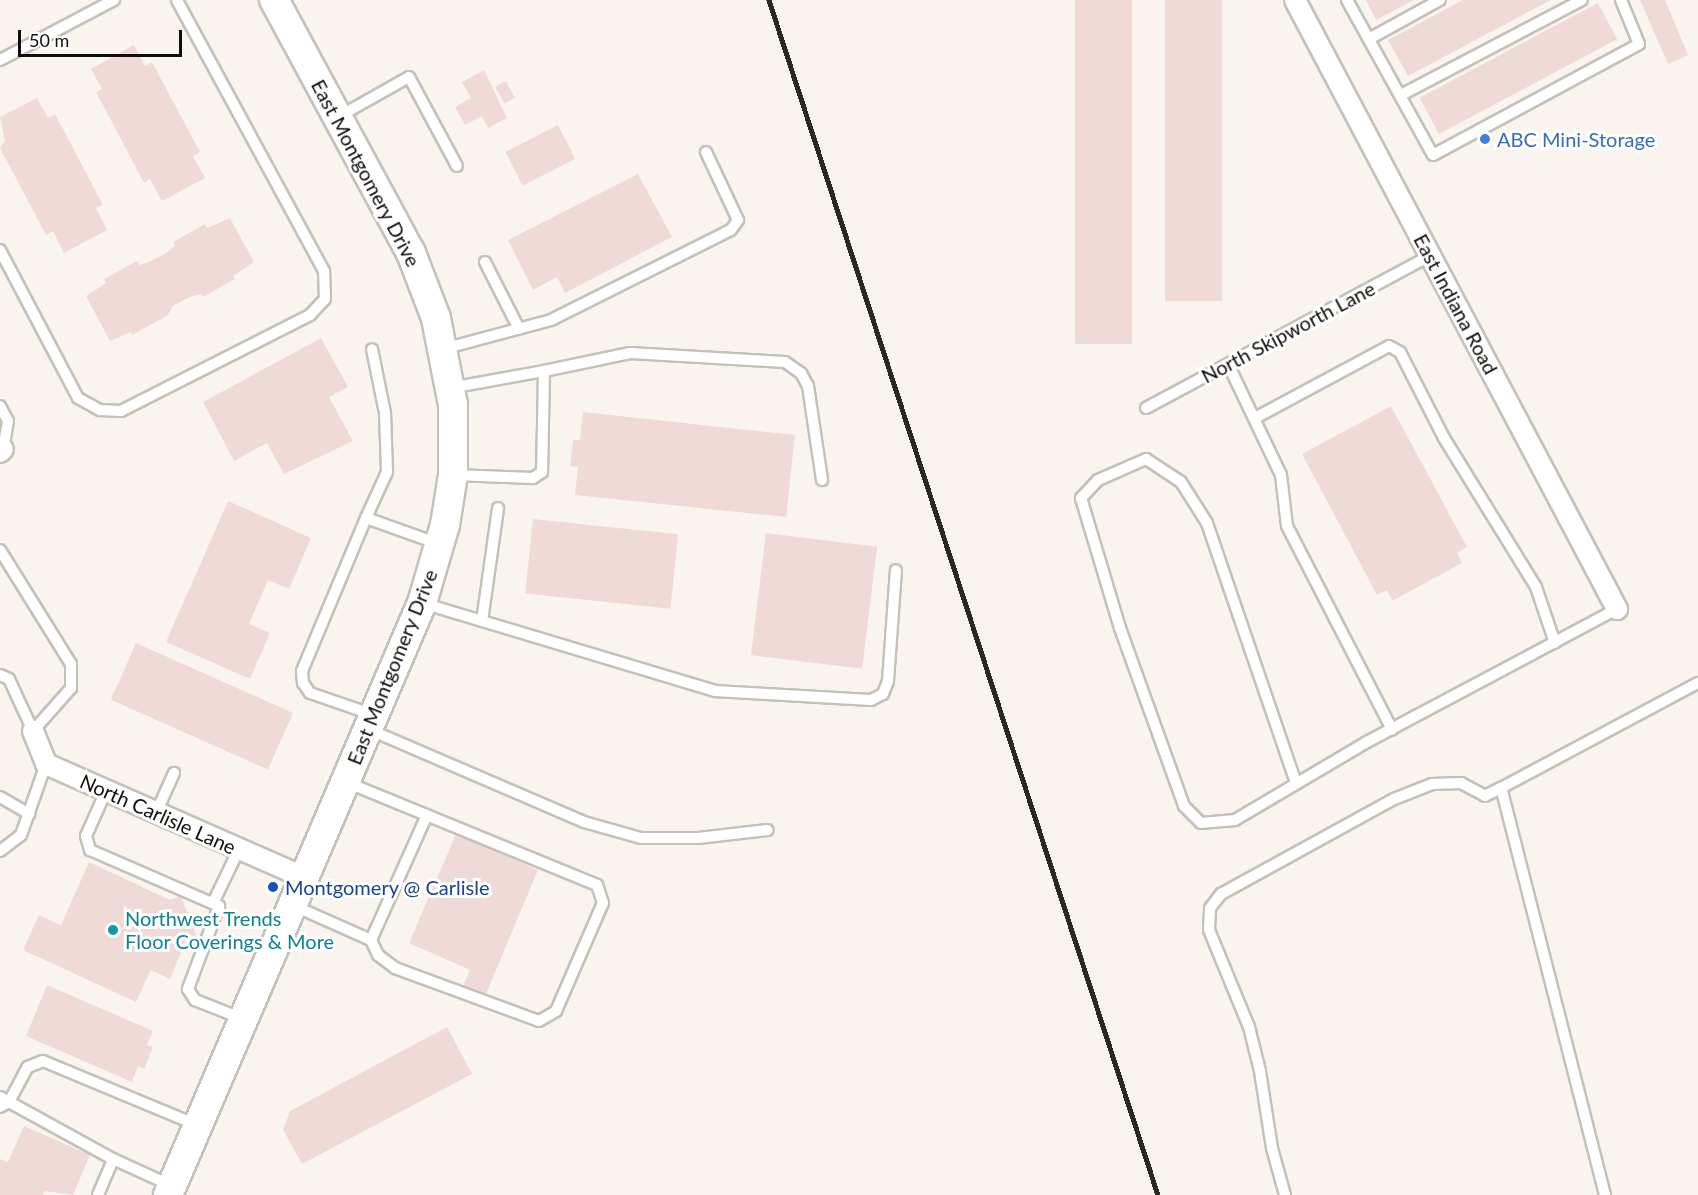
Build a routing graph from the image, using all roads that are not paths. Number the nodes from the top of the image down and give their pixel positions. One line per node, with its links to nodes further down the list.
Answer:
1 (114, 0): 10 (lane)
2 (177, 0): 15 (lane)
3 (274, 0): 12 (main road, East Montgomery Drive)
4 (1347, 0): 9 (lane)
5 (1440, 0): 9 (lane)
6 (1582, 0): 11 (lane)
7 (1621, 0): 11 (lane)
8 (1299, 2): 16 (street, East Indiana Road)
9 (1369, 39): 11 (lane)
10 (0, 60)
11 (1401, 95)
12 (338, 117): 14 (lane); 20 (main road, East Montgomery Drive)
13 (706, 152): 18 (lane)
14 (457, 166)
15 (0, 250)
16 (1431, 256): 21 (lane, North Skipworth Lane); 36 (street, East Indiana Road)
17 (485, 262): 18 (lane)
18 (519, 329): 20 (lane)
19 (372, 349): 31 (lane)
20 (443, 349): 23 (main road, East Montgomery Drive)
21 (1228, 364): 25 (lane, North Skipworth Lane); 26 (lane)
22 (544, 371): 23 (lane); 28 (lane); 29 (lane)
23 (450, 388): 28 (main road, East Montgomery Drive)
24 (0, 406): 27 (lane)
25 (1146, 408)
26 (1255, 418): 38 (lane); 42 (lane)
27 (2, 451)
28 (453, 475): 32 (main road, East Montgomery Drive)
29 (822, 480)
30 (498, 508): 37 (lane)
31 (366, 518): 32 (lane); 41 (lane)
32 (440, 544): 35 (main road, East Montgomery Drive)
33 (0, 550): 43 (lane)
34 (896, 570): 37 (lane)
35 (422, 603): 37 (lane); 41 (main road, East Montgomery Drive)
36 (1617, 609): 38 (lane)
37 (482, 621)
38 (1555, 643): 42 (lane)
39 (0, 675): 43 (lane)
40 (1698, 683): 48 (lane)
41 (371, 722): 46 (main road, East Montgomery Drive); 54 (lane)
42 (1392, 729): 47 (lane)
43 (33, 731): 44 (street)
44 (46, 765): 49 (street, North Carlisle Lane); 52 (lane)
45 (174, 773): 51 (lane)
46 (345, 781): 53 (lane); 57 (main road, East Montgomery Drive)
47 (1296, 783): 47 (lane)
48 (1501, 788): 67 (lane); 68 (lane)
49 (106, 791): 51 (street, North Carlisle Lane); 58 (lane)
50 (0, 797): 52 (lane)
51 (156, 813): 55 (street, North Carlisle Lane)
52 (29, 814): 56 (lane)
53 (427, 815): 60 (lane); 60 (lane)
54 (768, 830)
55 (239, 849): 57 (street, North Carlisle Lane); 58 (lane)
56 (0, 851)
57 (304, 878): 59 (main road, East Montgomery Drive)
58 (214, 901): 61 (lane)
59 (292, 905): 60 (lane); 61 (main road, East Montgomery Drive)
60 (371, 940)
61 (243, 1020): 63 (main road, East Montgomery Drive)
62 (3, 1102): 63 (lane); 64 (lane)
63 (198, 1125): 65 (main road, East Montgomery Drive)
64 (113, 1159): 65 (lane); 66 (lane)
65 (170, 1190)
66 (98, 1195)
67 (1285, 1195)
68 (1605, 1195)

